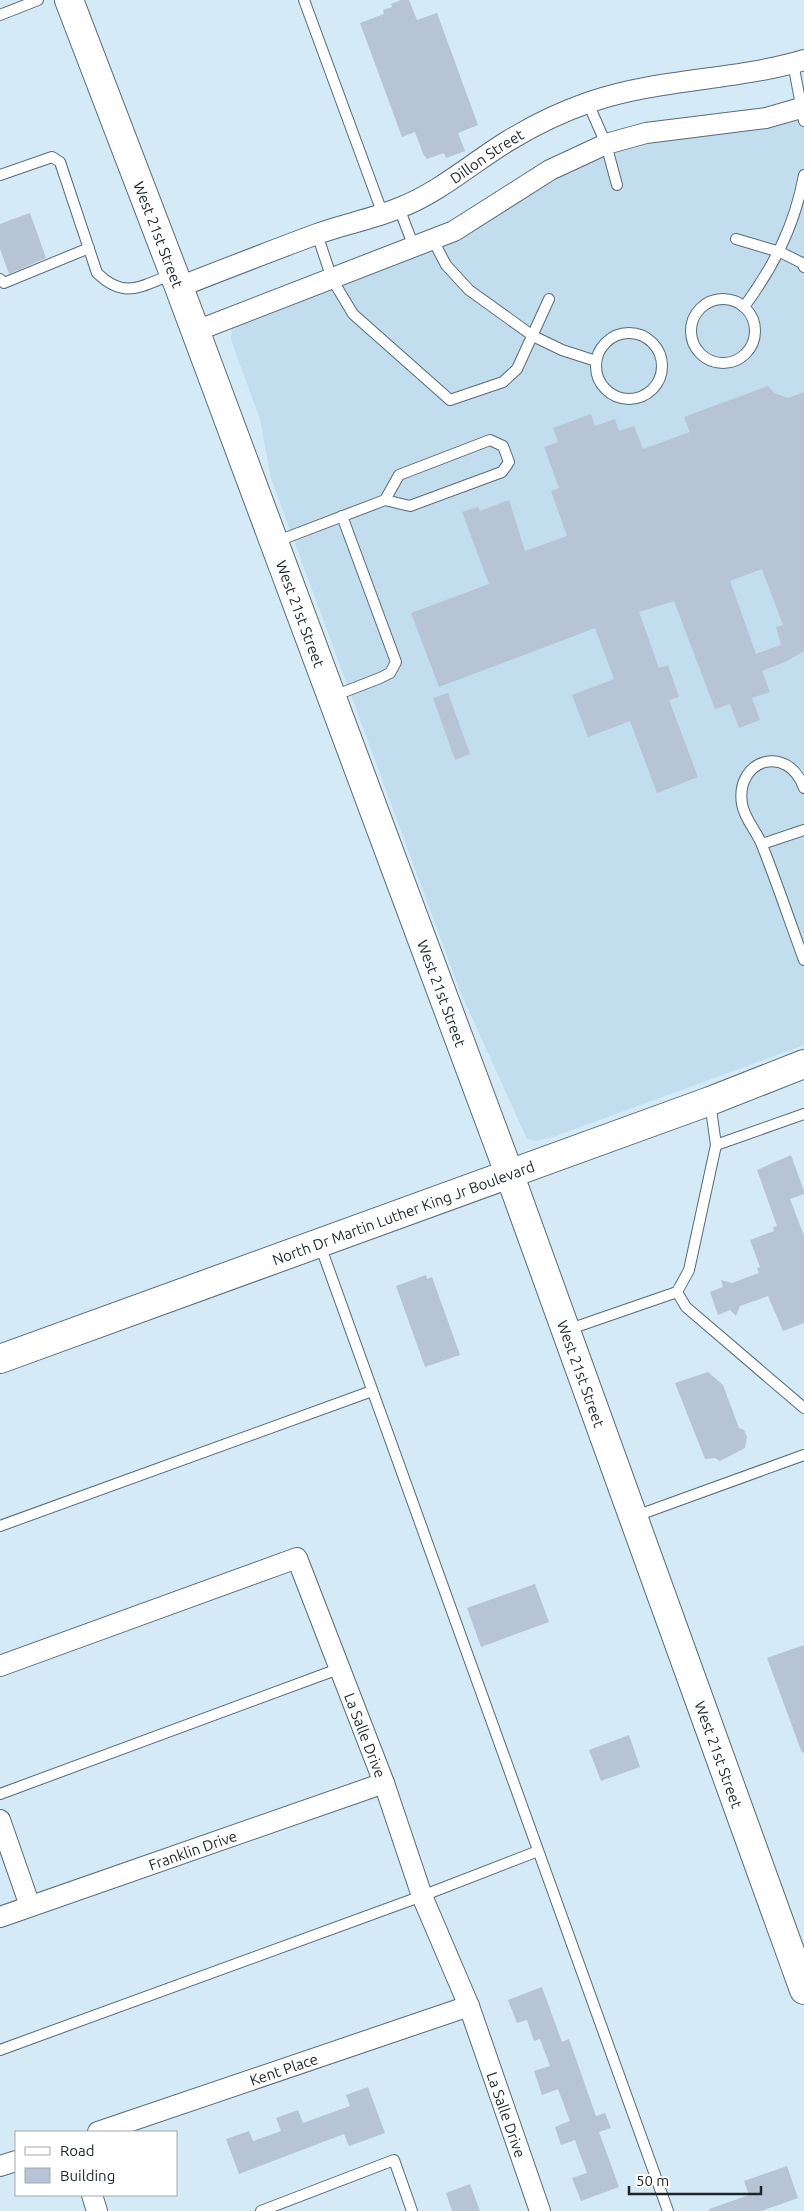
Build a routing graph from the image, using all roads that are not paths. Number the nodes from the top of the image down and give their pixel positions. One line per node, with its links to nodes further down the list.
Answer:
1 (38, 0): 4 (lane)
2 (69, 0): 22 (main road, West 21st Street)
3 (304, 0): 12 (lane)
4 (0, 15)
5 (799, 62): 6 (street, Dillon Street); 7 (lane)
6 (588, 103): 8 (lane); 12 (street, Dillon Street)
7 (803, 112): 8 (street)
8 (606, 144): 11 (lane); 15 (street)
9 (804, 174): 18 (lane)
10 (0, 175): 17 (lane)
11 (617, 185)
12 (391, 210): 13 (street, Dillon Street); 16 (lane)
13 (317, 234): 20 (lane); 22 (street, Dillon Street)
14 (736, 239): 18 (lane)
15 (433, 240): 16 (street); 26 (lane)
16 (414, 247): 20 (street)
17 (89, 248): 21 (lane); 22 (lane)
18 (780, 252): 19 (lane); 24 (lane)
19 (804, 267)
20 (332, 278): 25 (street); 26 (lane)
21 (0, 279)
22 (177, 280): 25 (main road, West 21st Street)
23 (549, 299): 26 (lane)
24 (744, 307): 24 (lane)
25 (196, 331): 30 (main road, West 21st Street)
26 (533, 336): 27 (lane)
27 (596, 361): 27 (lane)
28 (386, 500): 28 (lane); 29 (lane)
29 (342, 516): 30 (lane); 31 (lane)
30 (274, 542): 31 (main road, West 21st Street)
31 (331, 697): 40 (main road, West 21st Street)
32 (804, 788): 34 (lane)
33 (804, 830): 34 (lane)
34 (762, 844): 35 (lane)
35 (804, 960)
36 (804, 1064): 37 (main road, North Dr Martin Luther King Jr Boulevard)
37 (710, 1101): 39 (lane); 40 (main road, North Dr Martin Luther King Jr Boulevard)
38 (804, 1114): 39 (lane)
39 (716, 1145): 42 (lane)
40 (509, 1173): 41 (main road, North Dr Martin Luther King Jr Boulevard); 43 (main road, West 21st Street)
41 (319, 1241): 44 (main road, North Dr Martin Luther King Jr Boulevard); 45 (lane)
42 (677, 1292): 43 (lane); 46 (lane)
43 (566, 1330): 48 (main road, West 21st Street)
44 (0, 1359)
45 (372, 1391): 49 (lane); 55 (lane)
46 (804, 1408)
47 (804, 1455): 48 (lane)
48 (633, 1517): 59 (main road, West 21st Street)
49 (0, 1526)
50 (0, 1666): 51 (street, La Salle Drive)
51 (341, 1668): 52 (street, La Salle Drive); 53 (lane)
52 (384, 1783): 56 (street, La Salle Drive); 57 (street, Franklin Drive)
53 (0, 1794)
54 (0, 1820): 57 (street)
55 (538, 1851): 56 (lane); 70 (lane)
56 (422, 1896): 60 (street, La Salle Drive); 61 (lane)
57 (30, 1906): 58 (street, Franklin Drive)
58 (0, 1917)
59 (804, 1990)
60 (469, 2006): 62 (street, Kent Place); 69 (street, La Salle Drive)
61 (0, 2050)
62 (101, 2131)
63 (15, 2161): 64 (street)
64 (0, 2166)
65 (92, 2196): 66 (street)
66 (97, 2211)
67 (261, 2211): 68 (lane)
68 (412, 2211)
69 (540, 2211)
70 (668, 2211)

